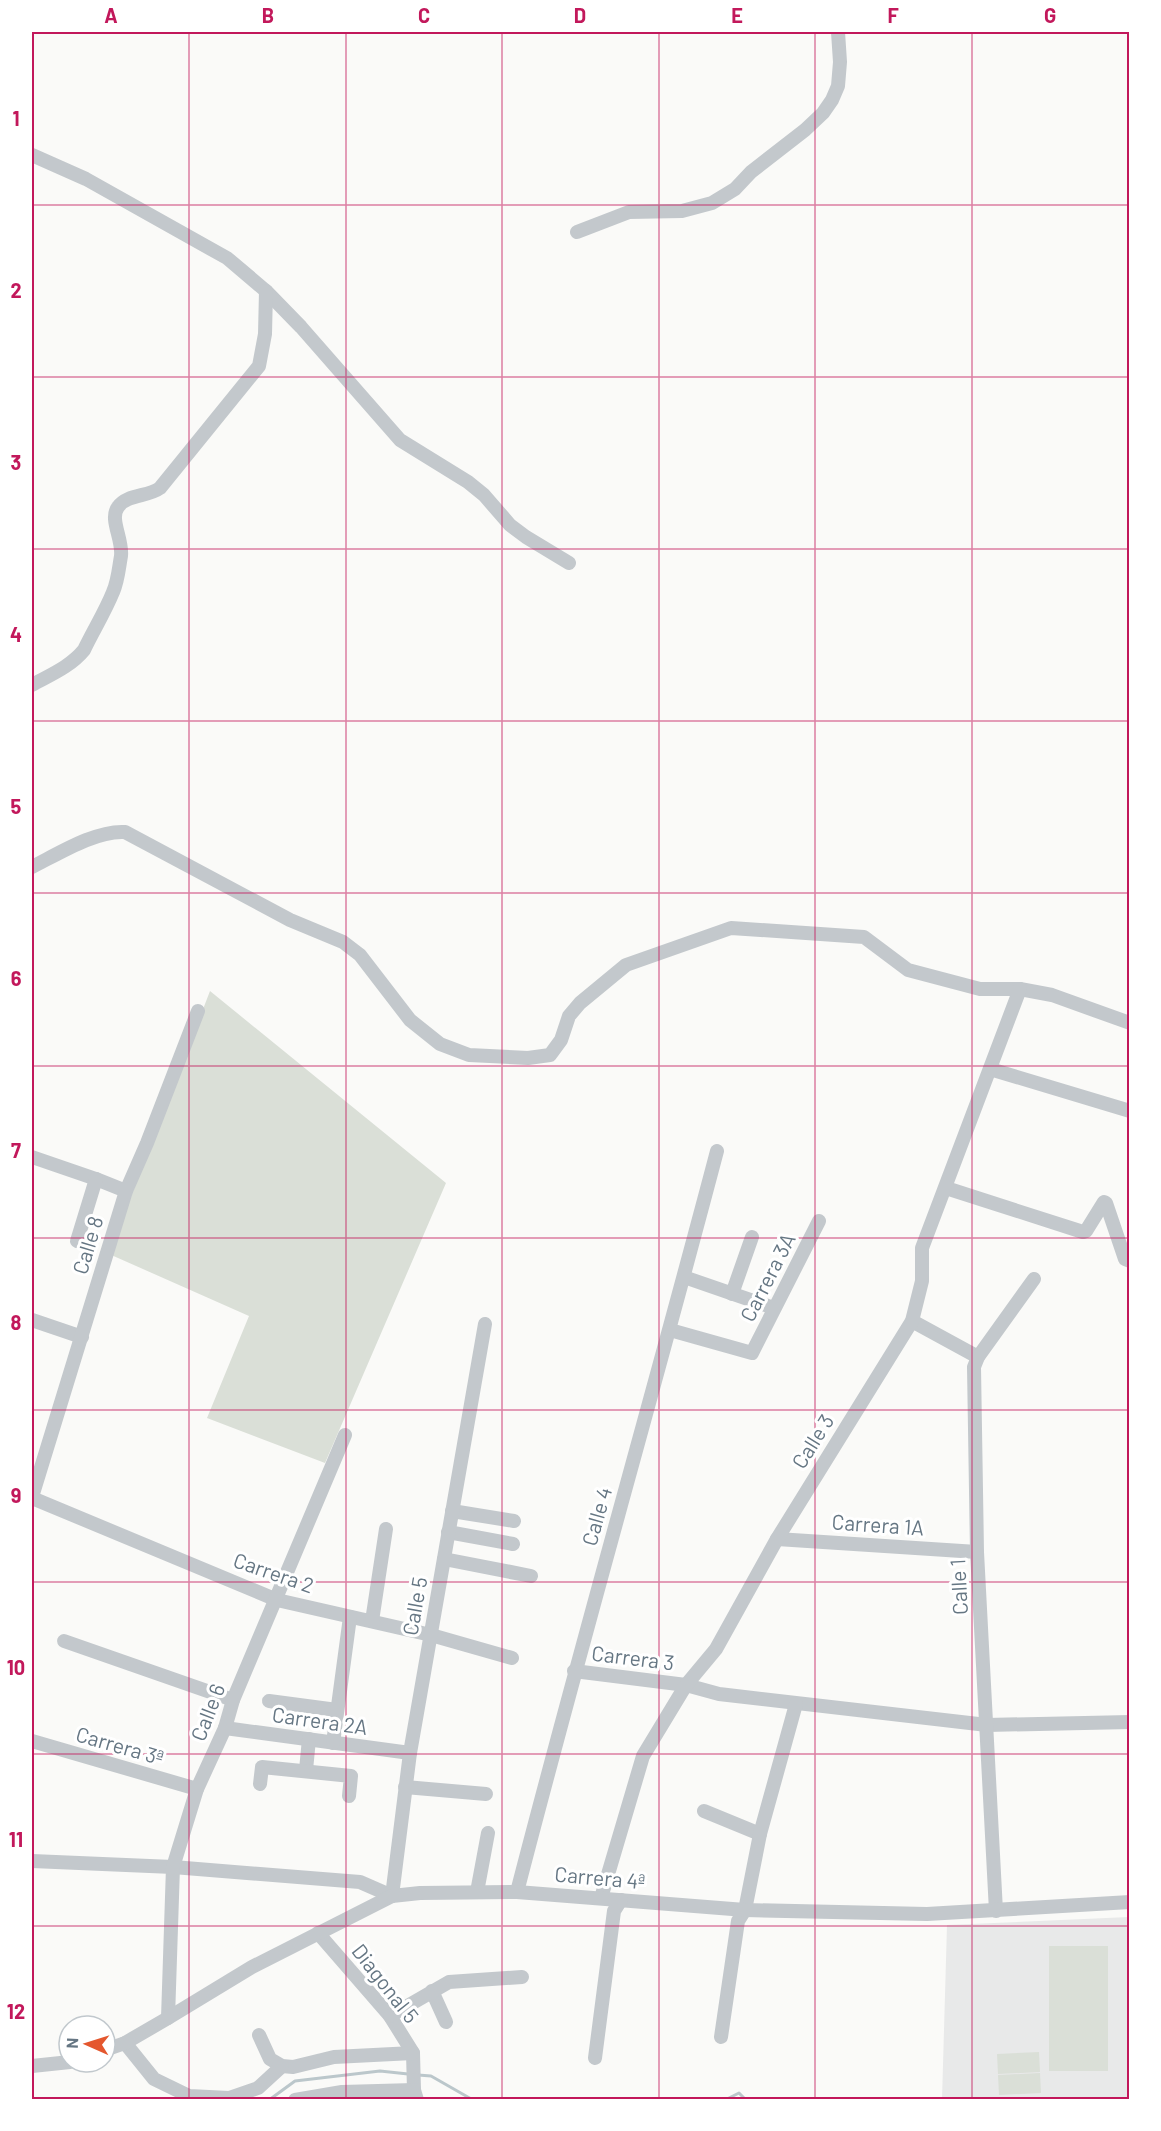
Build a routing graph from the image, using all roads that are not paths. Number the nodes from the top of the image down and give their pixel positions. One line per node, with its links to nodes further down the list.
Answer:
1 (837, 32): 3 (street)
2 (32, 155): 4 (street)
3 (578, 232)
4 (266, 291): 5 (street); 6 (street)
5 (569, 563)
6 (32, 685)
7 (32, 867): 8 (street)
8 (1020, 989): 10 (street); 11 (street, Calle 3)
9 (198, 1011): 17 (street, Calle 8)
10 (1130, 1023)
11 (990, 1070): 12 (street); 16 (street, Calle 3)
12 (1130, 1111)
13 (717, 1151): 22 (street, Calle 4)
14 (32, 1157): 15 (street)
15 (96, 1179): 17 (street); 20 (street)
16 (946, 1188): 21 (street); 27 (street, Calle 3)
17 (126, 1191): 30 (street, Calle 8)
18 (819, 1221): 25 (street, Carrera 3A)
19 (752, 1237): 24 (street)
20 (77, 1241)
21 (1130, 1261)
22 (684, 1277): 24 (street); 29 (street, Calle 4)
23 (1034, 1279): 31 (street, Calle 1)
24 (732, 1294): 25 (street)
25 (774, 1308): 29 (street, Carrera 3A)
26 (32, 1320): 30 (street)
27 (912, 1321): 31 (street); 39 (street, Calle 3)
28 (485, 1324): 35 (street, Calle 5)
29 (670, 1330): 50 (street, Calle 4)
30 (82, 1336): 33 (street, Calle 8)
31 (978, 1357): 41 (street, Calle 1)
32 (345, 1435): 44 (street, Calle 6)
33 (33, 1482): 34 (street, Calle 8)
34 (32, 1498): 44 (street, Carrera 2)
35 (452, 1511): 36 (street); 38 (street, Calle 5)
36 (514, 1521)
37 (386, 1529): 46 (street)
38 (448, 1532): 40 (street); 42 (street, Calle 5)
39 (777, 1539): 41 (street, Carrera 1A); 51 (street, Calle 3)
40 (513, 1544)
41 (977, 1552): 57 (street, Calle 1)
42 (444, 1559): 43 (street); 47 (street, Calle 5)
43 (531, 1576)
44 (277, 1600): 45 (street, Carrera 2); 52 (street, Calle 6)
45 (350, 1617): 46 (street, Carrera 2); 55 (street)
46 (372, 1621): 47 (street, Carrera 2)
47 (431, 1635): 49 (street, Carrera 2); 62 (street, Calle 5)
48 (64, 1641): 52 (street)
49 (512, 1658)
50 (574, 1671): 51 (street, Carrera 3); 75 (street, Calle 4)
51 (686, 1685): 54 (street, Carrera 3); 77 (street, Calle 3)
52 (233, 1700): 58 (street, Calle 6)
53 (269, 1701): 55 (street)
54 (796, 1704): 57 (street, Carrera 3); 71 (street)
55 (337, 1710): 61 (street)
56 (1130, 1722): 57 (street, Carrera 3)
57 (987, 1725): 81 (street, Calle 1)
58 (225, 1728): 59 (street, Carrera 2A); 66 (street, Calle 6)
59 (309, 1739): 61 (street, Carrera 2A); 63 (street)
60 (32, 1742): 66 (street, Carrera 3ª)
61 (333, 1743): 62 (street, Carrera 2A)
62 (410, 1753): 65 (street, Calle 5)
63 (306, 1770): 64 (street); 68 (street)
64 (260, 1784)
65 (405, 1787): 67 (street); 76 (street, Calle 5)
66 (197, 1789): 73 (street, Calle 6)
67 (486, 1794)
68 (349, 1796)
69 (704, 1810): 71 (street)
70 (488, 1833): 74 (street)
71 (760, 1834): 80 (street)
72 (32, 1861): 73 (street)
73 (173, 1867): 76 (street); 86 (street, Calle 6)
74 (477, 1892): 75 (street, Carrera 4ª); 76 (street, Carrera 4ª)
75 (517, 1892): 77 (street, Carrera 4ª)
76 (392, 1896): 82 (street, Carrera 4ª)
77 (601, 1898): 78 (street, Carrera 4ª)
78 (621, 1900): 80 (street, Carrera 4ª); 92 (street)
79 (1130, 1902): 81 (street, Carrera 4ª)
80 (744, 1910): 81 (street, Carrera 4ª); 89 (street)
81 (996, 1911)
82 (318, 1933): 85 (street, Diagonal 5); 86 (street, Carrera 4ª)
83 (522, 1977): 84 (street)
84 (432, 1991): 85 (street); 87 (street)
85 (390, 2016): 96 (street, Diagonal 5)
86 (168, 2018): 90 (street, Carrera 4ª)
87 (446, 2022)
88 (259, 2035): 95 (street)
89 (721, 2037)
90 (125, 2043): 91 (street, Carrera 4ª); 95 (street)
91 (117, 2046)
92 (595, 2058)
93 (57, 2063): 94 (street)
94 (32, 2066)
95 (282, 2066): 96 (street)
96 (414, 2077): 98 (street)
97 (342, 2096): 98 (street); 99 (street)
98 (360, 2096)
99 (298, 2099)

